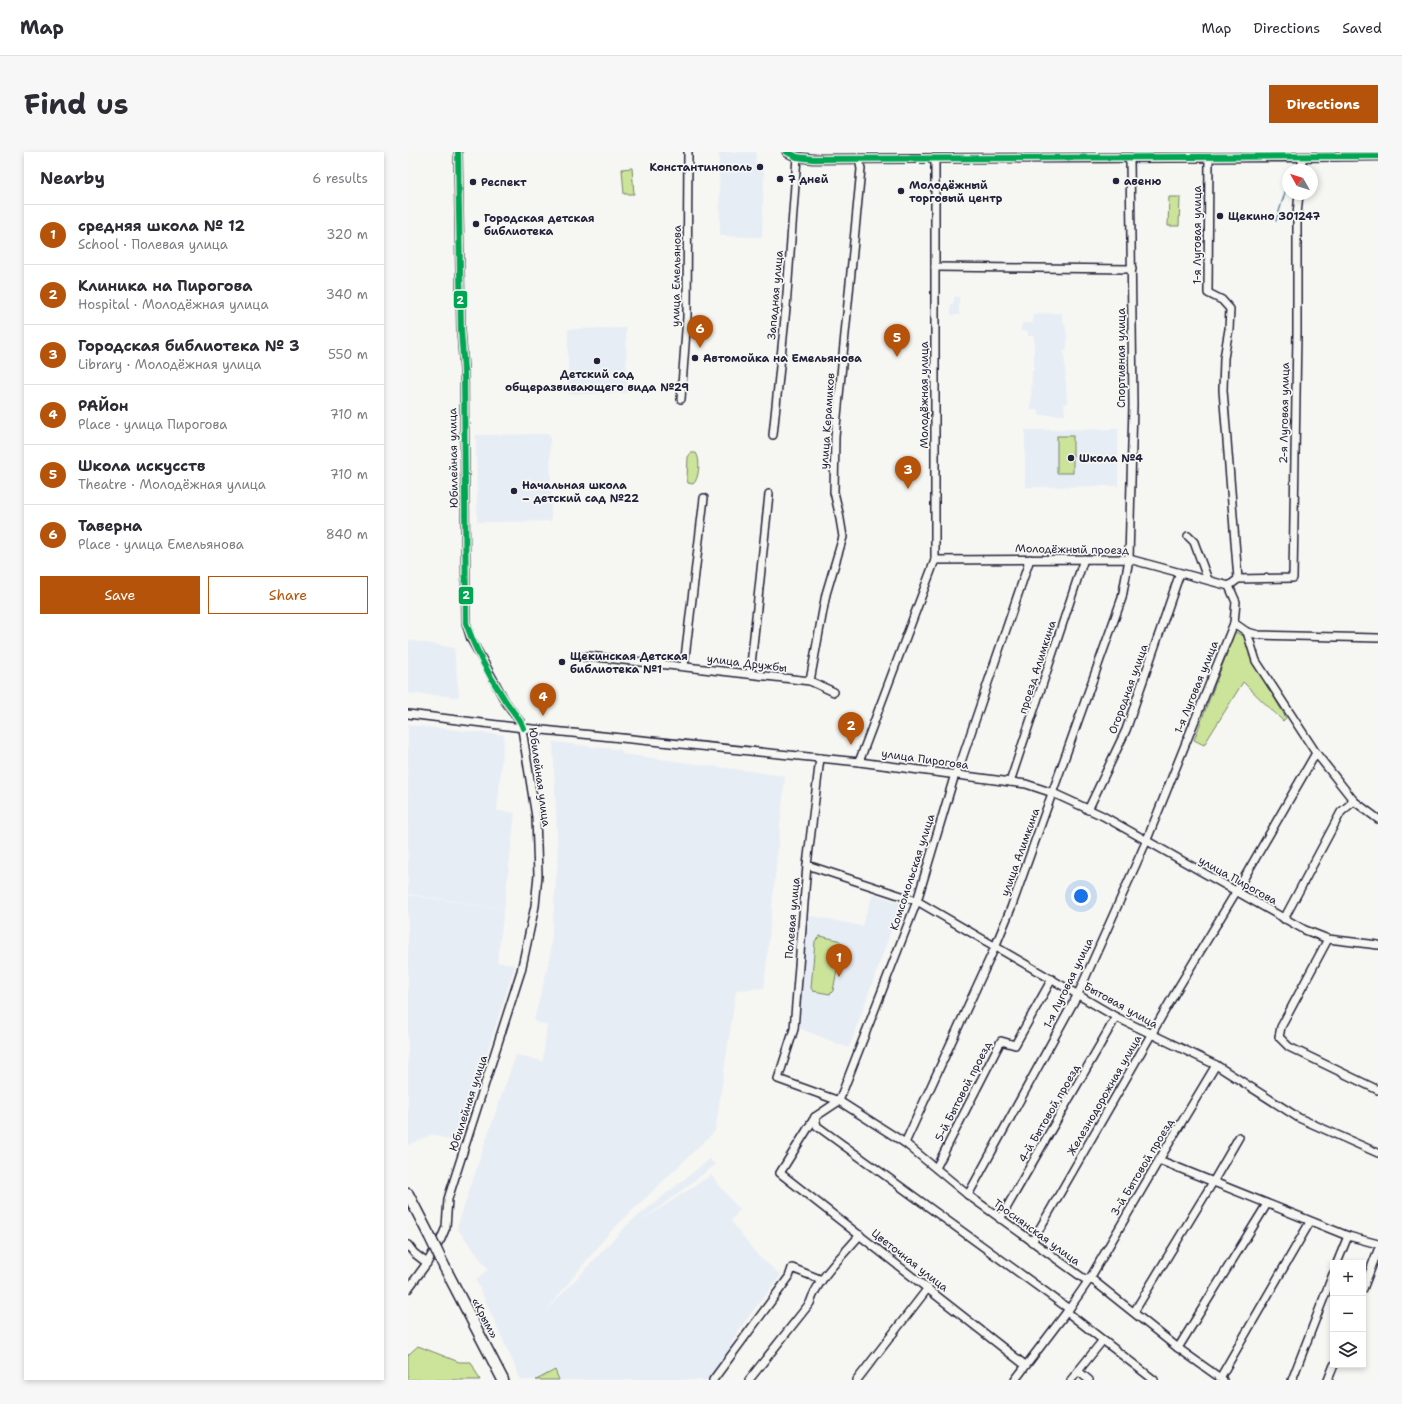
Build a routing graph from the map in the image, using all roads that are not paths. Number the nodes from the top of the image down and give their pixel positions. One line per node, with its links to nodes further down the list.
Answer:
1 (458, 152): 38 (street, Юбилейная улица)
2 (688, 152): 16 (street, улица Емельянова)
3 (787, 152): 6 (main road)
4 (922, 155): 10 (main road); 11 (main road)
5 (1378, 156): 8 (main road)
6 (797, 157): 10 (main road); 17 (street, Западная улица)
7 (1209, 157): 8 (main road); 9 (main road); 26 (street, 1-я Луговая улица)
8 (1302, 157): 12 (street)
9 (1130, 158): 11 (main road); 15 (street, Спортивная улица)
10 (859, 159): 35 (street, улица Керамиков)
11 (935, 159): 14 (street, Молодёжная улица)
12 (1302, 164)
13 (1298, 200): 26 (street, 2-я Луговая улица)
14 (935, 267): 15 (street); 24 (street, Молодёжная улица)
15 (1132, 269): 23 (street, Спортивная улица)
16 (681, 399)
17 (773, 435)
18 (768, 494): 34 (street)
19 (704, 498): 33 (street)
20 (1188, 536): 27 (street)
21 (1030, 559): 22 (street, Молодёжный проезд); 24 (street, Молодёжный проезд); 42 (street, Комсомольская улица)
22 (1084, 559): 23 (street, Молодёжный проезд); 43 (street, проезд Алимкина)
23 (1129, 559): 25 (street, Молодёжный проезд); 44 (street, улица Алимкина)
24 (935, 560): 41 (street, Молодёжная улица)
25 (1180, 573): 27 (street, Молодёжный проезд); 46 (street, Огородная улица)
26 (1238, 579): 28 (street)
27 (1208, 580): 28 (street, Молодёжный проезд)
28 (1229, 586): 29 (street, 1-я Луговая улица)
29 (1234, 623): 30 (street); 48 (street, 1-я Луговая улица)
30 (1247, 632): 31 (street); 39 (street)
31 (1378, 638)
32 (584, 657): 33 (street, улица Дружбы)
33 (684, 666): 34 (street, улица Дружбы)
34 (750, 674): 35 (street, улица Дружбы)
35 (810, 681): 36 (street, улица Дружбы)
36 (834, 692)
37 (408, 714): 38 (street, улица Пирогова)
38 (523, 728): 40 (street, улица Пирогова); 83 (street, Юбилейная улица)
39 (1316, 753): 45 (street); 50 (street, Железнодорожная улица)
40 (820, 758): 41 (street, улица Пирогова); 49 (street, Полевая улица)
41 (859, 762): 42 (street, улица Пирогова)
42 (955, 774): 43 (street, улица Пирогова); 51 (street, Комсомольская улица)
43 (1010, 782): 44 (street, улица Пирогова)
44 (1053, 793): 46 (street, улица Пирогова); 55 (street, улица Алимкина)
45 (1354, 801): 47 (street); 52 (street)
46 (1088, 810): 48 (street, улица Пирогова)
47 (1378, 819)
48 (1146, 842): 50 (street, улица Пирогова); 57 (street, 1-я Луговая улица)
49 (807, 865): 51 (street, Бытовая улица); 61 (street, Полевая улица)
50 (1236, 892): 52 (street, улица Пирогова); 59 (street, Железнодорожная улица)
51 (917, 901): 55 (street, Бытовая улица); 63 (street, Комсомольская улица)
52 (1284, 918): 53 (street, улица Пирогова)
53 (1328, 939): 54 (street, улица Пирогова); 62 (street)
54 (1378, 945)
55 (995, 947): 56 (street, Бытовая улица); 66 (street, улица Алимкина)
56 (1052, 979): 57 (street, Бытовая улица); 69 (street, 5-й Бытовой проезд)
57 (1078, 994): 58 (street, Бытовая улица); 72 (street, 1-я Луговая улица)
58 (1116, 1018): 59 (street, Бытовая улица); 74 (street, 4-й Бытовой проезд)
59 (1151, 1035): 60 (street, Бытовая улица); 78 (street, Железнодорожная улица)
60 (1216, 1065): 67 (street, Бытовая улица); 68 (street, 3-й Бытовой проезд)
61 (778, 1079): 63 (street, Троснянская улица)
62 (1378, 1090)
63 (839, 1101): 64 (street); 66 (street, Троснянская улица)
64 (816, 1117): 76 (street, Цветочная улица); 90 (street)
65 (1239, 1138): 70 (street)
66 (905, 1143): 69 (street, Троснянская улица)
67 (1378, 1153)
68 (1158, 1160): 70 (street); 85 (street, 3-й Бытовой проезд)
69 (936, 1168): 72 (street, Троснянская улица)
70 (1214, 1182): 73 (street); 91 (street)
71 (408, 1194): 98 (highway, «Крым», bridge)
72 (968, 1195): 74 (street, Троснянская улица)
73 (1267, 1204): 75 (street); 93 (street)
74 (1000, 1219): 78 (street, Троснянская улица)
75 (1310, 1222): 77 (street); 97 (street)
76 (860, 1235): 84 (street); 88 (street, Цветочная улица)
77 (1348, 1236): 79 (street); 82 (street)
78 (1032, 1242): 85 (street, Троснянская улица)
79 (1378, 1244)
80 (408, 1245): 83 (street)
81 (1378, 1250): 86 (street)
82 (1338, 1260)
83 (427, 1263): 89 (street, Юбилейная улица)
84 (822, 1280): 99 (street); 100 (street)
85 (1089, 1280): 90 (street, 3-й Бытовой проезд); 91 (street, Троснянская улица)
86 (1366, 1281)
87 (1330, 1282): 106 (street)
88 (928, 1288): 94 (street, Цветочная улица); 101 (street)
89 (408, 1289)
90 (1068, 1310): 92 (street); 94 (street, 3-й Бытовой проезд)
91 (1134, 1312): 93 (street, Троснянская улица)
92 (1102, 1340): 96 (street); 105 (street)
93 (1178, 1348): 97 (street, Троснянская улица)
94 (1025, 1365): 102 (street, 3-й Бытовой проезд)
95 (1333, 1368): 107 (street)
96 (1078, 1371): 103 (street); 104 (street)
97 (1222, 1379)
98 (503, 1380)
99 (713, 1380)
100 (749, 1380)
101 (857, 1380)
102 (1015, 1380)
103 (1071, 1380)
104 (1089, 1380)
105 (1154, 1380)
106 (1292, 1380)
107 (1328, 1380)

